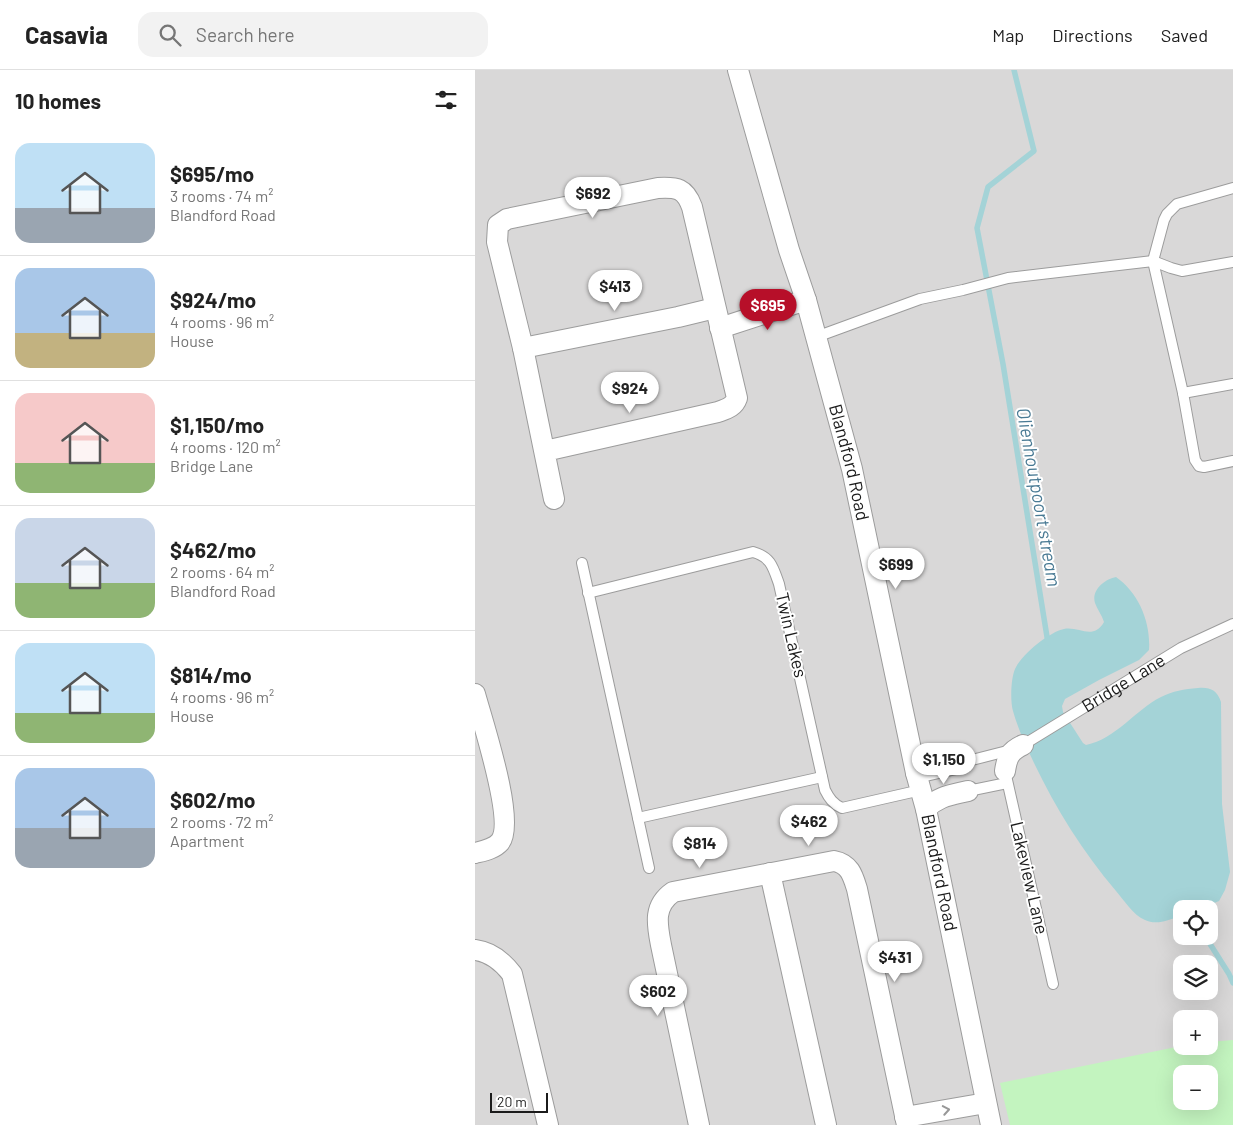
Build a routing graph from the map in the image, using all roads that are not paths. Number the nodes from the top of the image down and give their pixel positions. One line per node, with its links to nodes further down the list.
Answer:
1 (738, 70): 5 (street, Blandford Road)
2 (1233, 188): 3 (lane)
3 (1153, 260): 4 (lane); 8 (lane); 11 (lane)
4 (1233, 262)
5 (806, 300): 7 (street); 8 (street, Blandford Road)
6 (715, 308): 7 (street); 9 (street); 9 (street)
7 (720, 328): 12 (street)
8 (816, 337): 23 (street, Blandford Road)
9 (523, 348): 12 (street)
10 (1233, 384): 11 (lane)
11 (1183, 393): 13 (lane)
12 (545, 451): 14 (street)
13 (1233, 461)
14 (555, 499)
15 (582, 563): 16 (lane)
16 (588, 593): 21 (lane, Twin Lakes); 25 (lane)
17 (1233, 624): 19 (lane, Bridge Lane)
18 (475, 694): 26 (street)
19 (1019, 746): 20 (lane, Bridge Lane); 22 (street)
20 (964, 762): 23 (street, Bridge Lane)
21 (822, 777): 23 (lane, Twin Lakes); 25 (lane)
22 (1006, 777): 24 (lane); 30 (lane, Lakeview Lane)
23 (921, 791): 24 (street); 31 (street, Blandford Road)
24 (968, 791)
25 (638, 818): 27 (lane)
26 (475, 853)
27 (649, 868)
28 (769, 873): 32 (street); 34 (street); 35 (street)
29 (475, 950): 33 (street)
30 (1053, 984)
31 (986, 1103): 32 (street, one-way to 31); 36 (street, Blandford Road)
32 (906, 1121)
33 (548, 1125)
34 (699, 1125)
35 (826, 1125)
36 (991, 1125)

